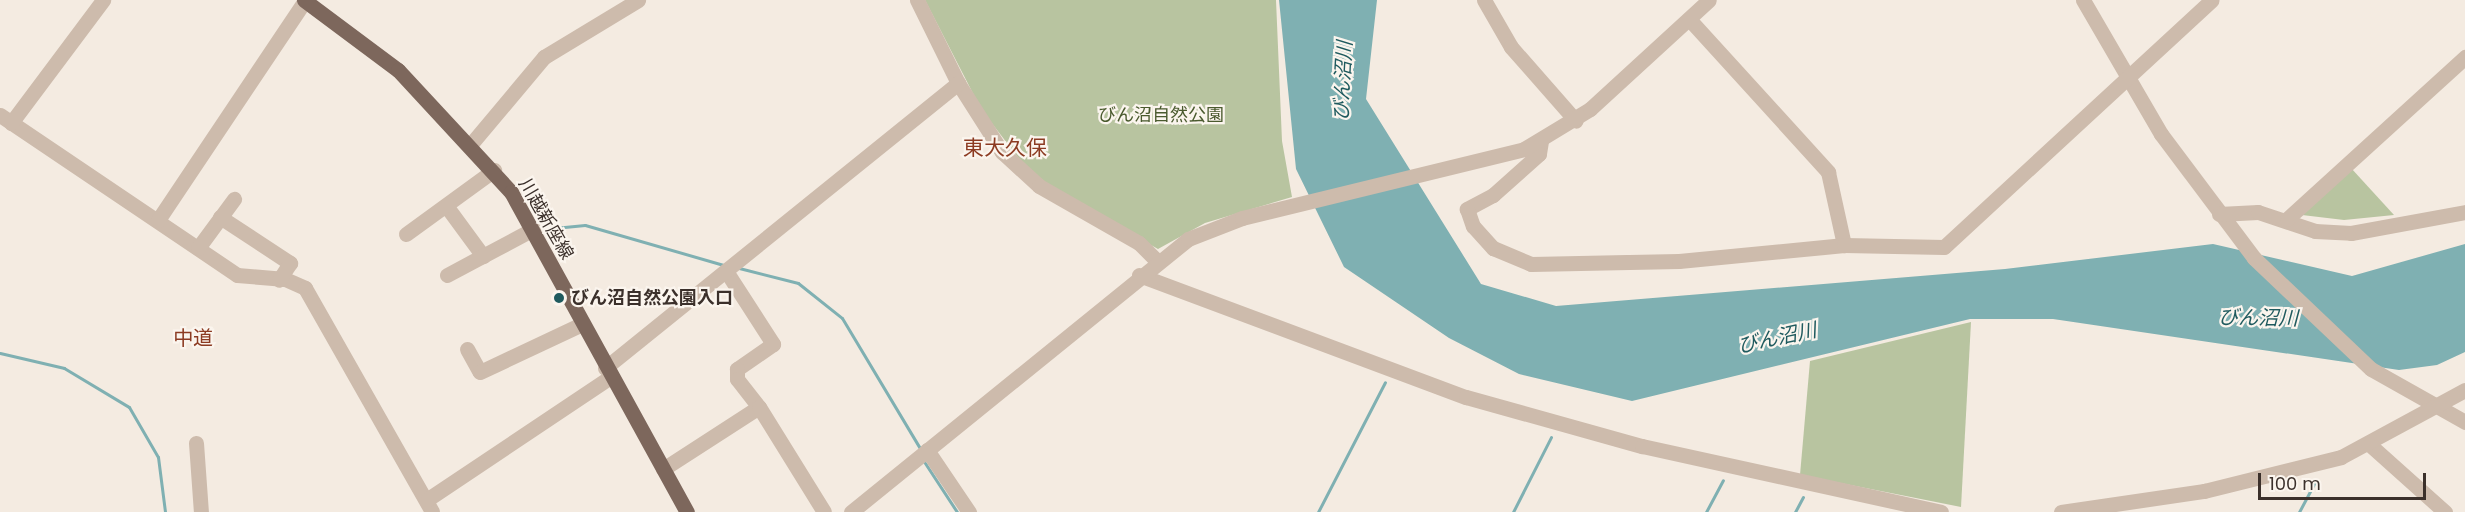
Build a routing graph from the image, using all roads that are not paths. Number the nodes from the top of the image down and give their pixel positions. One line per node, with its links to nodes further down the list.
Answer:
1 (103, 0): 13 (street)
2 (304, 0): 16 (main road, 川越新座線); 24 (street)
3 (638, 0): 16 (street)
4 (917, 0): 12 (street)
5 (1484, 0): 14 (street)
6 (1709, 0): 9 (street)
7 (2083, 0): 11 (street)
8 (2212, 0): 11 (street)
9 (1689, 19): 14 (street); 27 (street)
10 (2465, 57): 23 (street)
11 (2128, 78): 21 (street); 27 (street)
12 (958, 83): 30 (street); 31 (street)
13 (6, 119): 24 (street)
14 (1576, 121): 15 (street)
15 (1541, 141): 27 (street); 30 (street)
16 (471, 144): 17 (main road, 川越新座線)
17 (494, 170): 19 (street); 25 (main road, 川越新座線)
18 (234, 199): 22 (street)
19 (447, 207): 26 (street); 29 (street)
20 (2465, 212): 23 (street)
21 (2219, 214): 23 (street); 41 (street)
22 (220, 218): 28 (street); 34 (street)
23 (2287, 219)
24 (158, 220): 28 (street)
25 (533, 229): 29 (street); 35 (main road, 川越新座線)
26 (406, 234)
27 (1844, 245)
28 (198, 248): 34 (street)
29 (483, 256): 32 (street)
30 (1156, 261): 33 (street)
31 (726, 271): 37 (street); 40 (street)
32 (447, 275)
33 (1139, 275): 45 (street); 53 (street)
34 (279, 280): 47 (street)
35 (582, 324): 36 (street); 37 (main road, 川越新座線)
36 (467, 349)
37 (608, 372): 46 (main road, 川越新座線); 47 (street)
38 (2465, 390): 41 (street)
39 (2465, 401): 41 (street)
40 (759, 408): 46 (street); 50 (street)
41 (2439, 409): 42 (street); 44 (street)
42 (2465, 422)
43 (196, 443): 48 (street)
44 (2369, 444): 54 (street); 55 (street)
45 (927, 450): 51 (street); 52 (street)
46 (663, 469): 49 (main road, 川越新座線)
47 (430, 505)
48 (201, 512)
49 (687, 512)
50 (825, 512)
51 (851, 512)
52 (969, 512)
53 (1941, 512)
54 (2061, 512)
55 (2445, 512)

